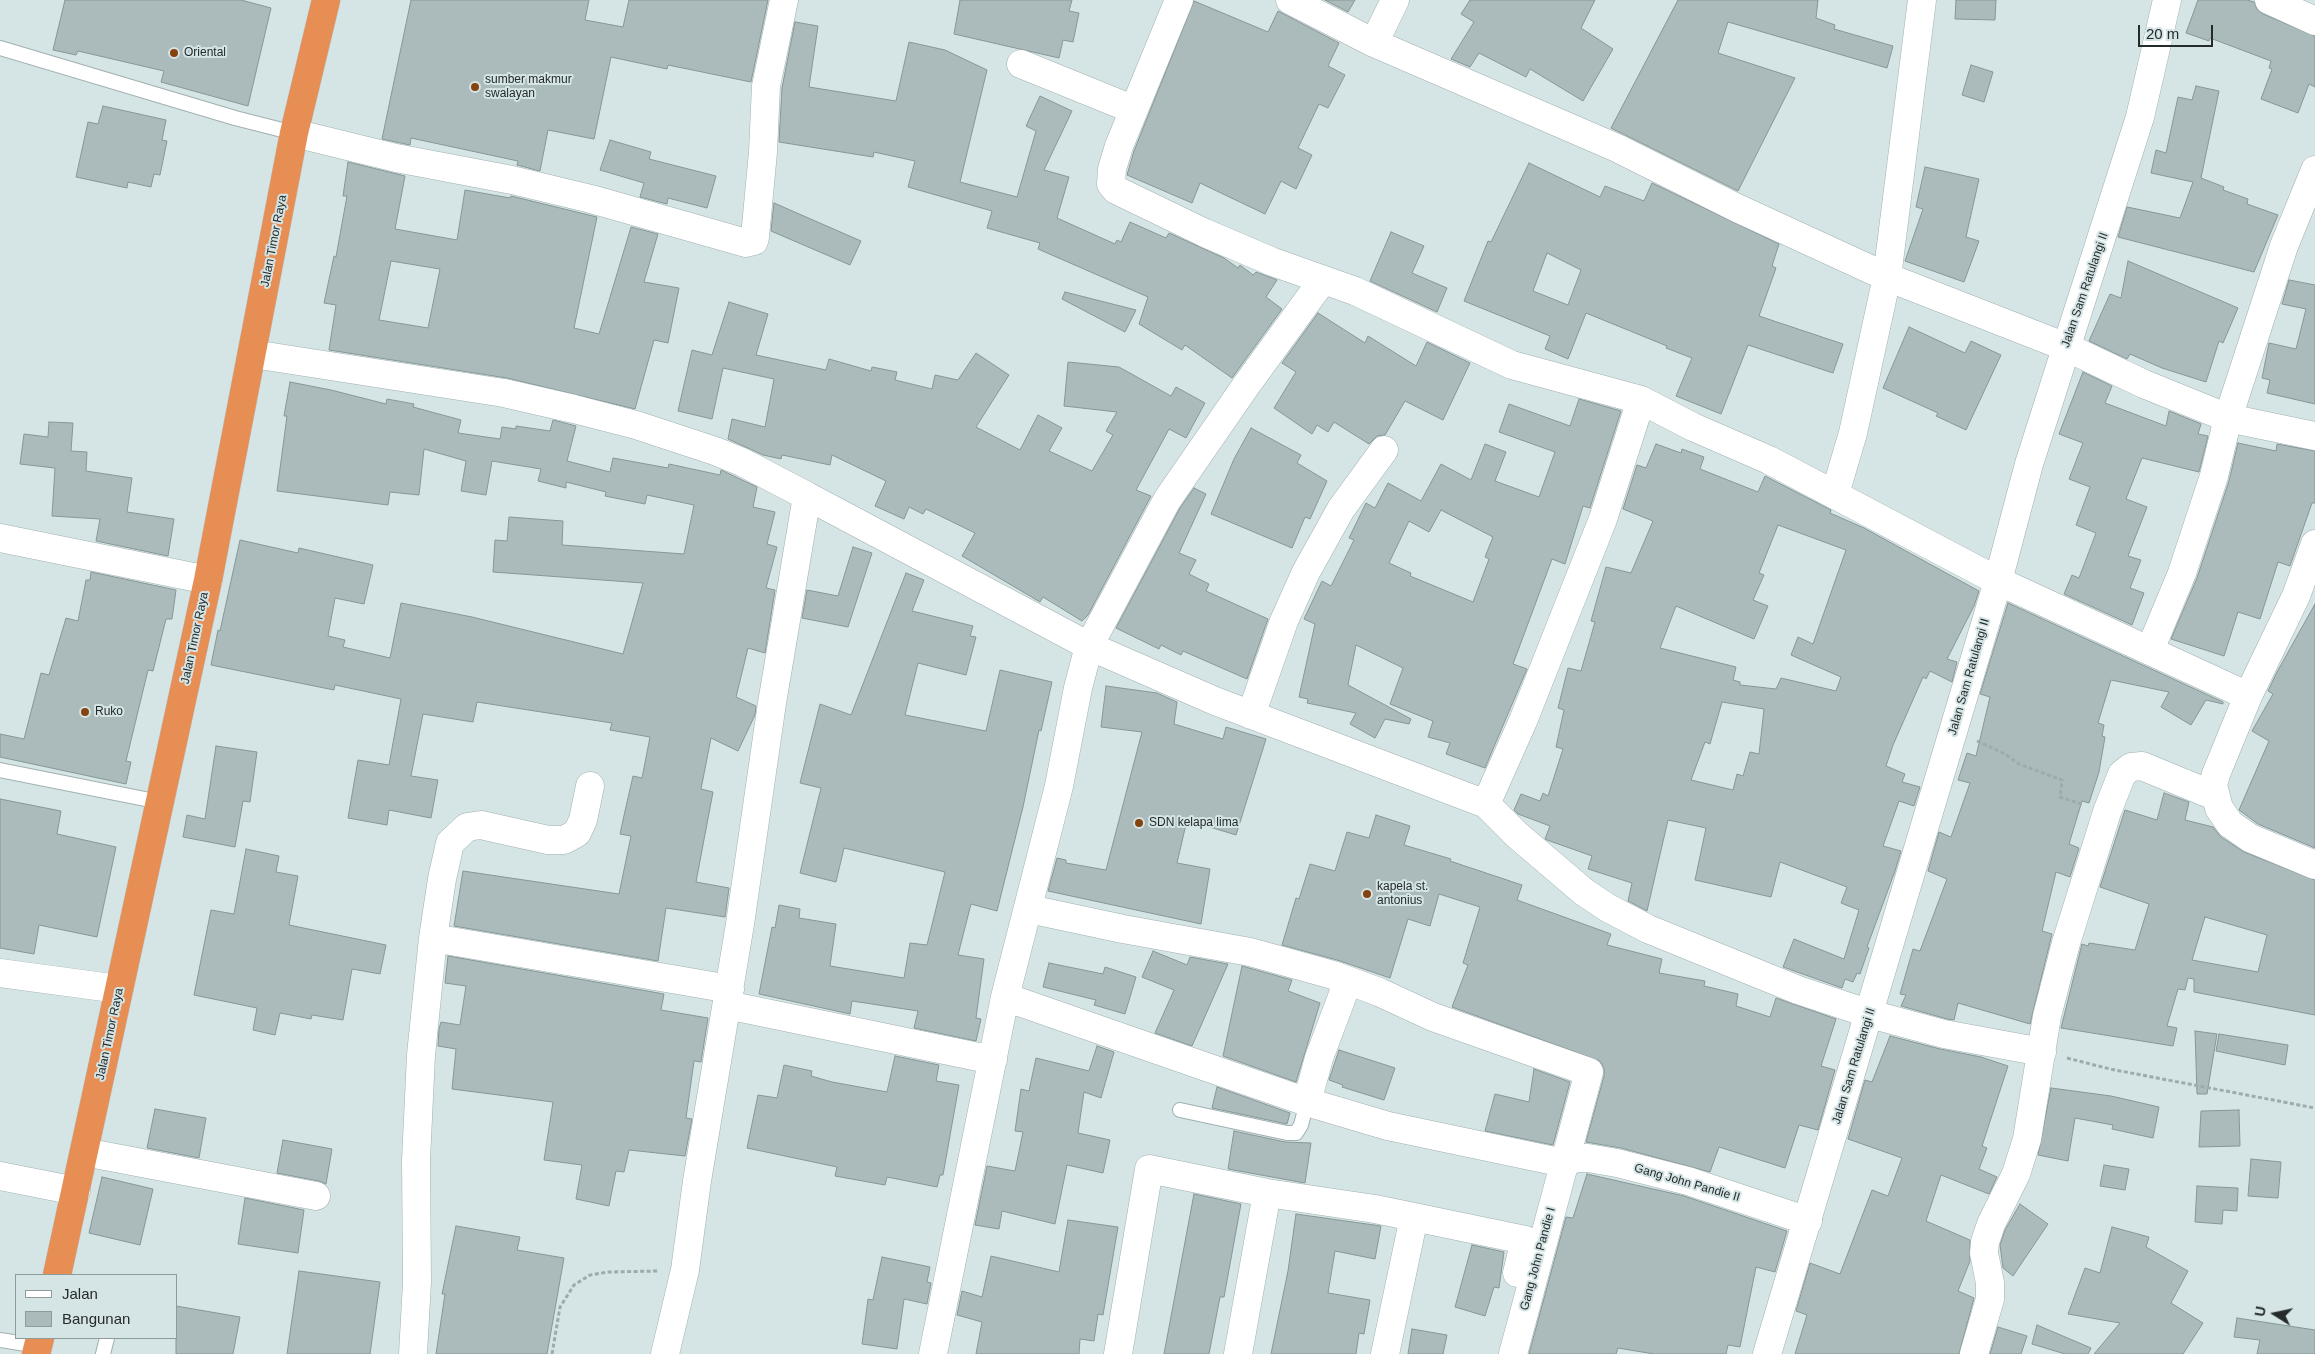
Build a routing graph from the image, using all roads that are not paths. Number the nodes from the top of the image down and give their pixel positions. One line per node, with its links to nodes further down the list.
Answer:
1 (326, 0): 14 (highway, Jalan Timor Raya)
2 (784, 0): 14 (street)
3 (1179, 0): 13 (street)
4 (1290, 0): 10 (street)
5 (1395, 0): 10 (street)
6 (1922, 0): 16 (street)
7 (2167, 0): 18 (street, Jalan Sam Ratulangi II)
8 (2269, 0): 9 (street)
9 (2315, 20)
10 (1374, 43): 16 (street)
11 (0, 48): 14 (lane)
12 (1021, 64): 13 (street)
13 (1132, 109): 17 (street)
14 (294, 133): 19 (highway, Jalan Timor Raya)
15 (2315, 170): 21 (street)
16 (1887, 277): 18 (street); 24 (street)
17 (1322, 281): 20 (street); 30 (street)
18 (2066, 347): 21 (street); 29 (street, Jalan Sam Ratulangi II)
19 (253, 354): 25 (street); 28 (highway, Jalan Timor Raya)
20 (1642, 400): 24 (street); 38 (street)
21 (2228, 418): 22 (street); 31 (street)
22 (2315, 436)
23 (1384, 450): 33 (street)
24 (1835, 494): 29 (street)
25 (807, 496): 30 (street); 46 (street)
26 (0, 538): 28 (street)
27 (2315, 544): 32 (street)
28 (208, 580): 37 (highway, Jalan Timor Raya)
29 (1998, 581): 31 (street); 47 (street, Jalan Sam Ratulangi II)
30 (1089, 646): 33 (street); 40 (street)
31 (2150, 650): 32 (street)
32 (2248, 696): 36 (street)
33 (1251, 715): 38 (street)
34 (0, 770): 37 (lane)
35 (590, 786): 41 (street)
36 (2215, 796): 39 (street); 48 (street)
37 (160, 802): 44 (highway, Jalan Timor Raya)
38 (1486, 804): 47 (street)
39 (2315, 865)
40 (1029, 909): 43 (street); 45 (street)
41 (433, 938): 46 (street); 65 (street)
42 (0, 973): 44 (street)
43 (1348, 981): 50 (street); 53 (street, Gang John Pandie I)
44 (119, 989): 52 (highway, Jalan Timor Raya)
45 (1005, 996): 49 (street); 50 (street)
46 (729, 997): 49 (street); 66 (street)
47 (1870, 1014): 48 (street); 59 (street, Jalan Sam Ratulangi II)
48 (2042, 1052): 75 (street)
49 (993, 1060): 67 (street)
50 (1307, 1102): 51 (lane); 53 (street)
51 (1180, 1110)
52 (84, 1152): 55 (highway, Jalan Timor Raya); 57 (street)
53 (1564, 1164): 59 (street, Gang John Pandie II); 73 (street, Gang John Pandie I)
54 (0, 1176): 55 (street)
55 (76, 1191): 60 (highway, Jalan Timor Raya)
56 (1276, 1194): 58 (street); 68 (street); 69 (street); 70 (street)
57 (316, 1196)
58 (1414, 1217): 71 (street); 72 (street)
59 (1808, 1221): 74 (street, Jalan Sam Ratulangi II)
60 (57, 1274)
61 (107, 1339): 64 (lane)
62 (0, 1340): 63 (lane)
63 (38, 1346)
64 (103, 1354)
65 (413, 1354)
66 (666, 1354)
67 (933, 1354)
68 (1118, 1354)
69 (1238, 1354)
70 (1255, 1354)
71 (1385, 1354)
72 (1496, 1354)
73 (1513, 1354)
74 (1767, 1354)
75 (1974, 1354)

